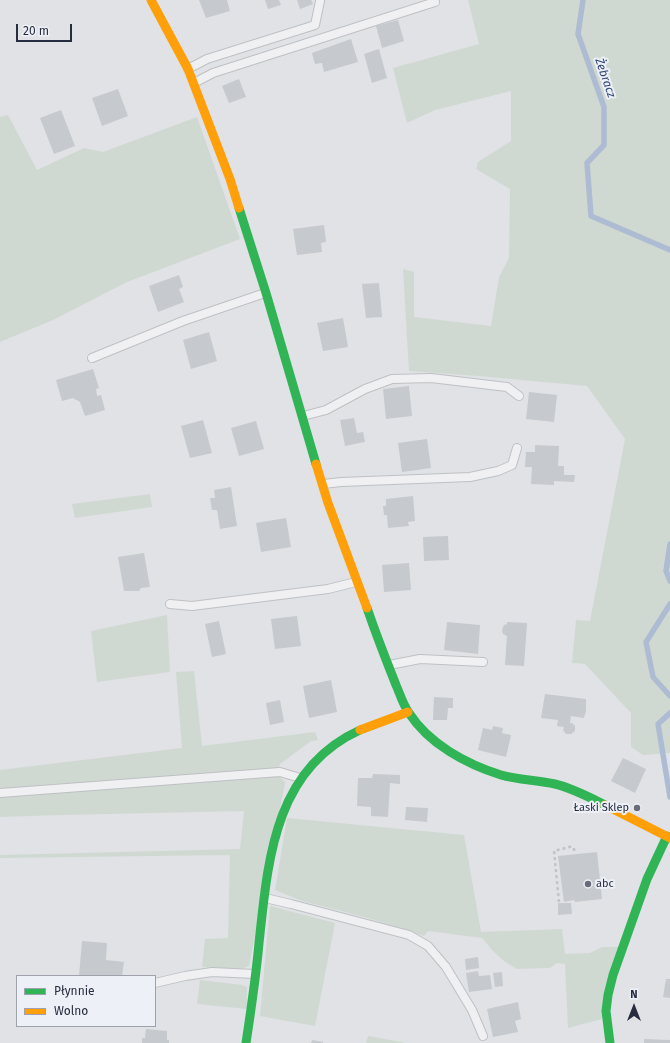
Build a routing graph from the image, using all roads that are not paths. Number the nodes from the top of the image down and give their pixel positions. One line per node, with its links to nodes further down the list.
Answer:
1 (151, 0): 4 (street)
2 (320, 1): 4 (lane)
3 (435, 2): 5 (lane)
4 (188, 69): 5 (street)
5 (193, 83): 6 (street)
6 (266, 293): 7 (lane); 9 (street)
7 (92, 358)
8 (519, 396): 9 (lane)
9 (303, 416): 11 (street)
10 (517, 448): 11 (lane)
11 (323, 484): 12 (street)
12 (357, 582): 13 (lane); 15 (street)
13 (170, 604)
14 (483, 662): 15 (lane)
15 (388, 665): 16 (street)
16 (408, 712): 17 (street); 19 (street)
17 (301, 778): 18 (lane); 20 (street)
18 (0, 793)
19 (669, 837): 25 (street)
20 (264, 898): 21 (street); 23 (lane)
21 (256, 974): 22 (lane); 24 (street)
22 (156, 983)
23 (483, 1036)
24 (246, 1043)
25 (610, 1043)

